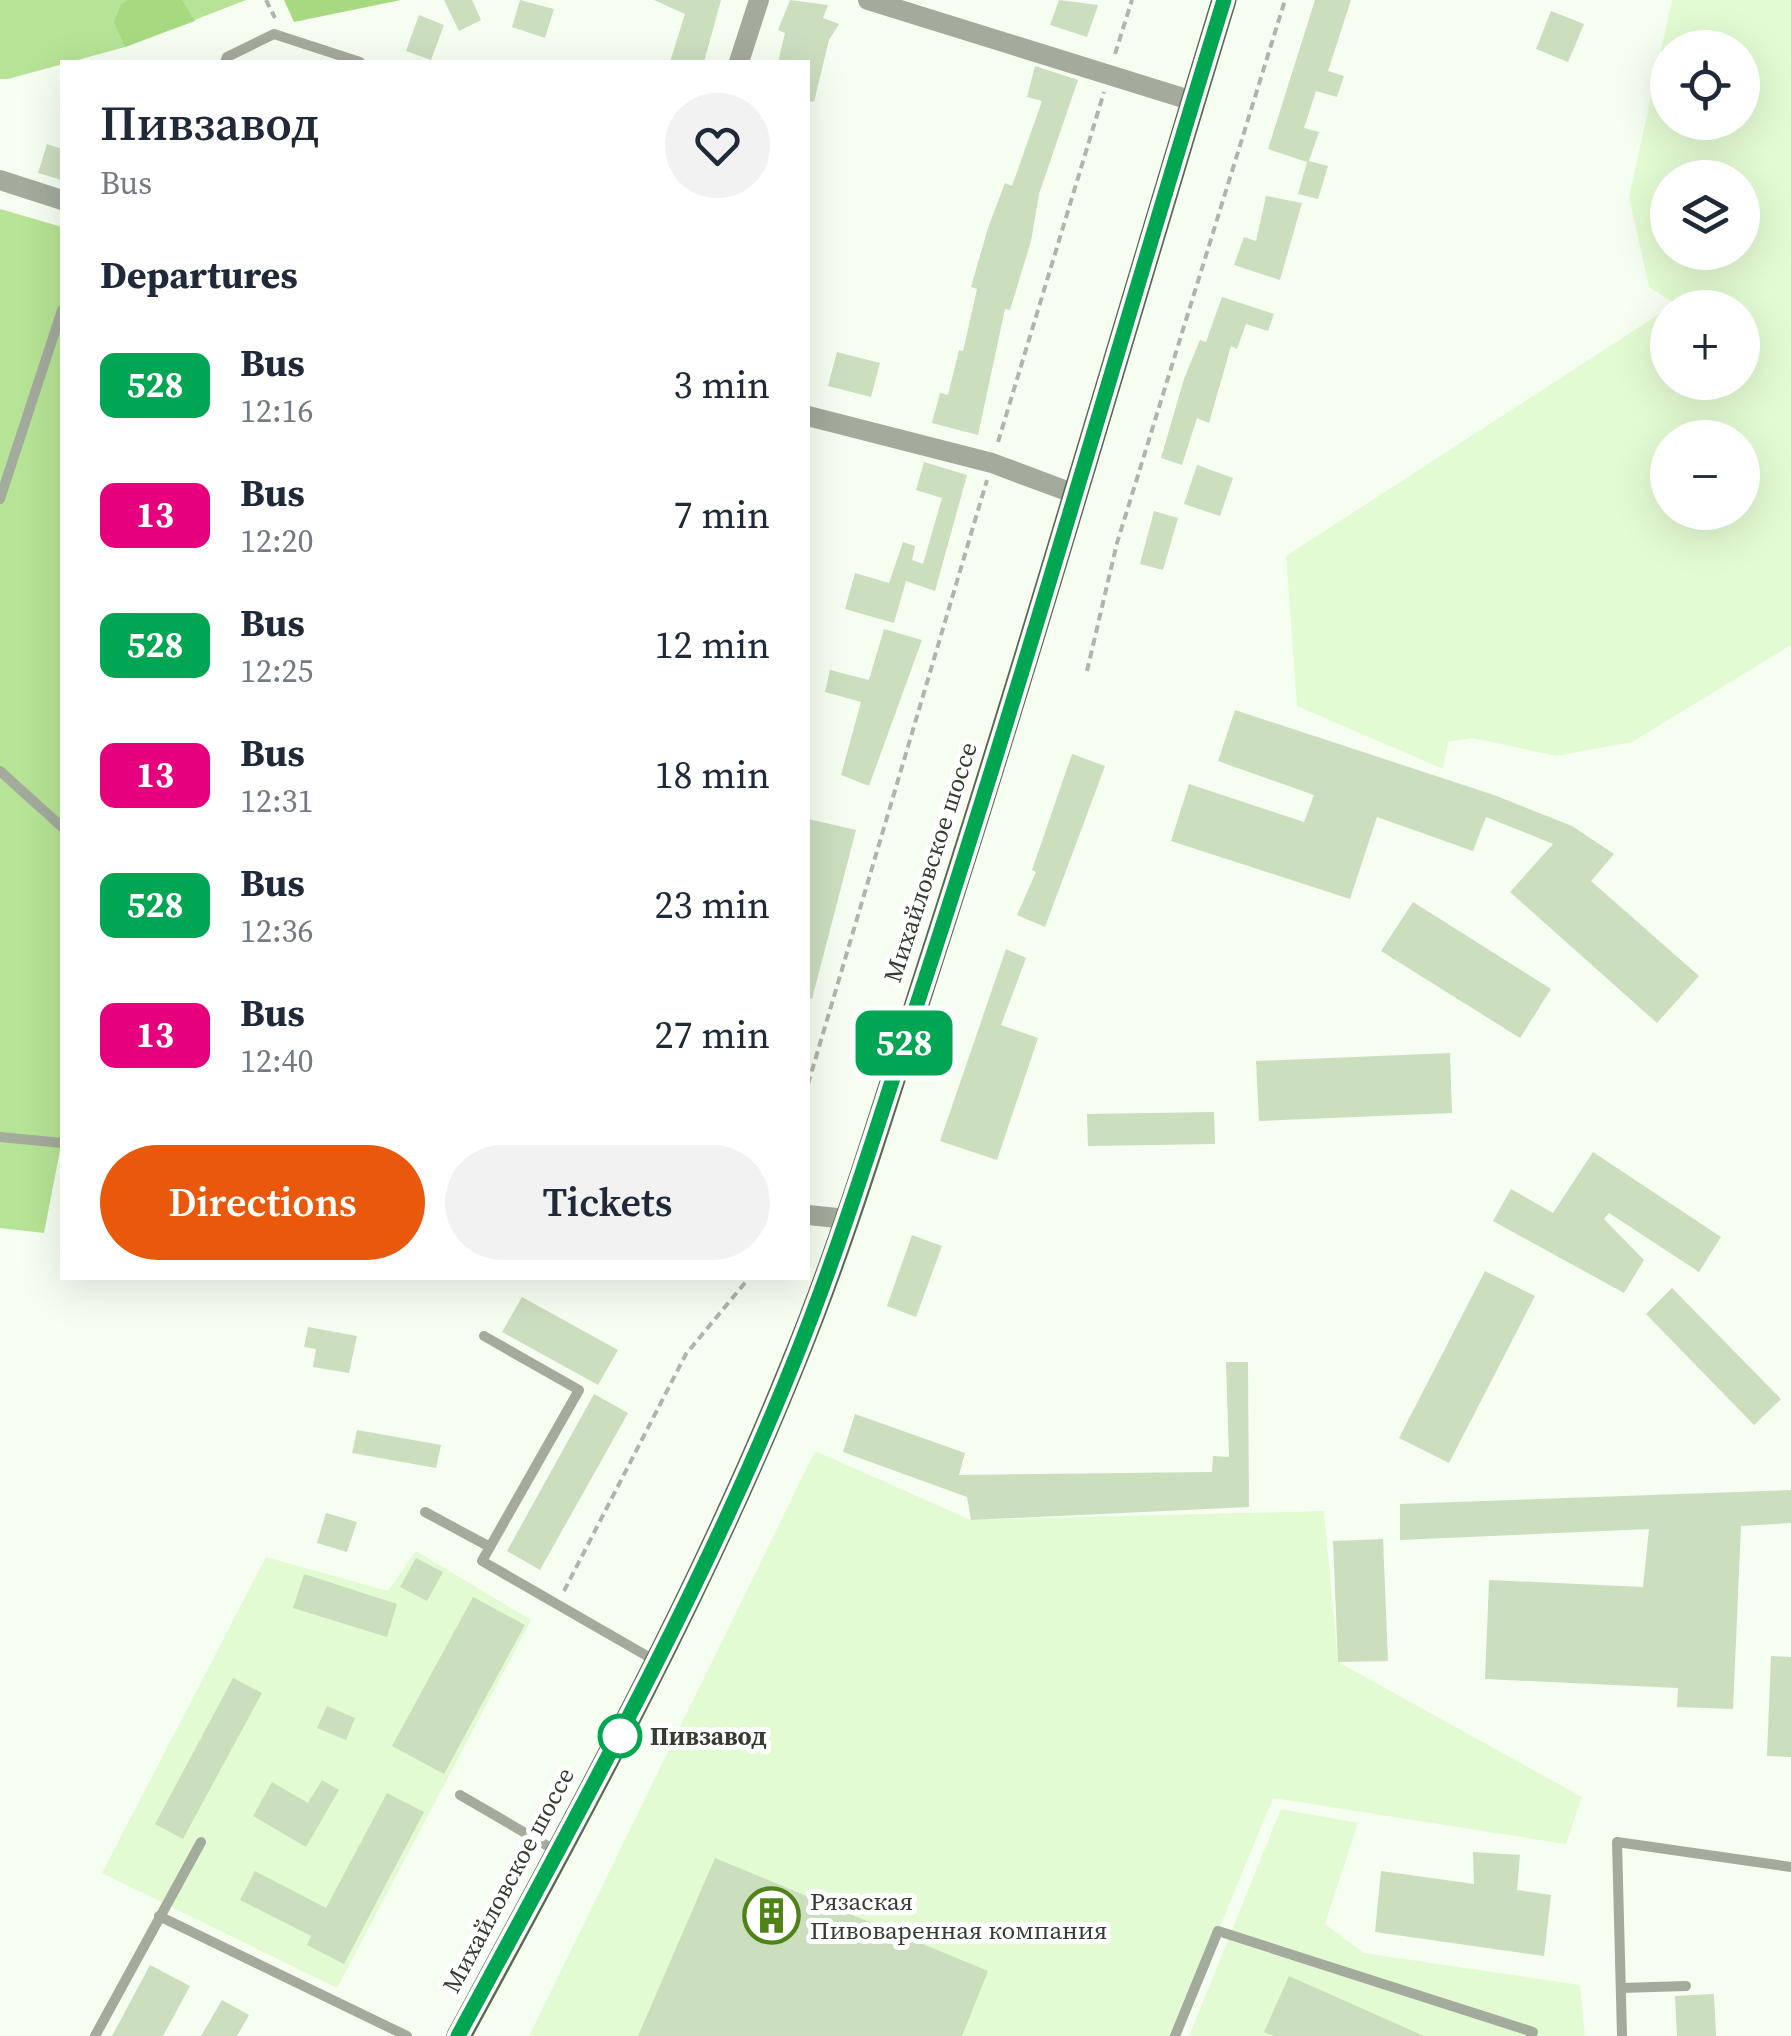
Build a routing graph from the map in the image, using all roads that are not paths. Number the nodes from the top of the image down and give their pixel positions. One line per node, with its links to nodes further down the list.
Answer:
1 (758, 0): 6 (street)
2 (868, 0): 7 (street)
3 (1224, 0): 7 (main road, Михайловское шоссе)
4 (226, 60): 5 (lane)
5 (354, 60)
6 (740, 60)
7 (1193, 102): 12 (main road, Михайловское шоссе)
8 (0, 180): 9 (street)
9 (60, 199)
10 (60, 316): 13 (lane)
11 (810, 416): 12 (street)
12 (1076, 494): 19 (main road, Михайловское шоссе)
13 (0, 499)
14 (0, 771): 15 (lane)
15 (60, 825)
16 (0, 1137): 17 (lane)
17 (60, 1143)
18 (810, 1215): 19 (street)
19 (847, 1218): 23 (main road, Михайловское шоссе)
20 (484, 1336): 22 (lane)
21 (425, 1512): 22 (lane)
22 (490, 1548): 23 (lane)
23 (658, 1662): 26 (main road, Михайловское шоссе)
24 (460, 1795): 26 (lane)
25 (201, 1842): 28 (lane)
26 (559, 1852): 33 (main road, Михайловское шоссе)
27 (1791, 1867): 30 (lane)
28 (160, 1916): 31 (lane); 32 (lane)
29 (1686, 1986): 30 (lane)
30 (1621, 1988): 36 (lane)
31 (96, 2036)
32 (407, 2036)
33 (458, 2036)
34 (1175, 2036): 35 (lane)
35 (1532, 2036)
36 (1622, 2036)

